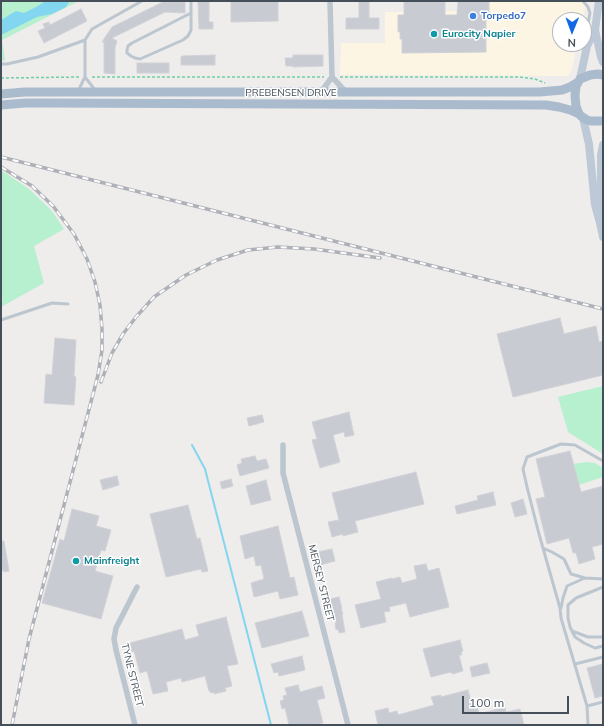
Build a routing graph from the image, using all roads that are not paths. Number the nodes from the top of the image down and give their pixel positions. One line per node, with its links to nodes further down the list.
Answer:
1 (142, 1): 10 (lane)
2 (191, 1): 7 (lane)
3 (330, 1): 16 (street)
4 (584, 1): 6 (lane)
5 (599, 1): 8 (street)
6 (590, 12)
7 (191, 14): 7 (lane)
8 (595, 30): 9 (street); 12 (street)
9 (592, 36)
10 (85, 40): 13 (lane); 15 (lane)
11 (586, 52): 17 (street)
12 (603, 62)
13 (1, 64)
14 (603, 75): 17 (main road, PREBENSEN DRIVE)
15 (85, 77): 18 (lane); 19 (lane)
16 (332, 77): 20 (street); 21 (street)
17 (579, 81): 21 (main road, PREBENSEN DRIVE); 24 (main road)
18 (77, 92): 19 (main road, PREBENSEN DRIVE); 22 (main road, PREBENSEN DRIVE)
19 (96, 92): 20 (main road, PREBENSEN DRIVE)
20 (321, 92): 21 (main road, PREBENSEN DRIVE)
21 (346, 92)
22 (1, 94)
23 (1, 106): 24 (main road, PREBENSEN DRIVE)
24 (581, 116): 25 (main road, PREBENSEN DRIVE); 27 (street)
25 (603, 120)
26 (603, 145): 27 (street)
27 (600, 223): 28 (street)
28 (603, 236)
29 (68, 304): 30 (lane)
30 (1, 320)
31 (283, 445): 47 (street, MERSEY STREET)
32 (603, 461): 33 (lane)
33 (543, 548): 34 (lane); 38 (lane)
34 (585, 578): 35 (lane); 38 (lane)
35 (603, 578)
36 (137, 587): 46 (street, TYNE STREET)
37 (603, 587): 39 (lane)
38 (561, 618): 43 (lane)
39 (572, 631): 40 (lane); 41 (lane)
40 (603, 637)
41 (603, 646)
42 (603, 657): 43 (lane)
43 (575, 664): 45 (lane)
44 (603, 702): 45 (lane)
45 (587, 706): 48 (lane)
46 (135, 725)
47 (348, 725)
48 (588, 725)

